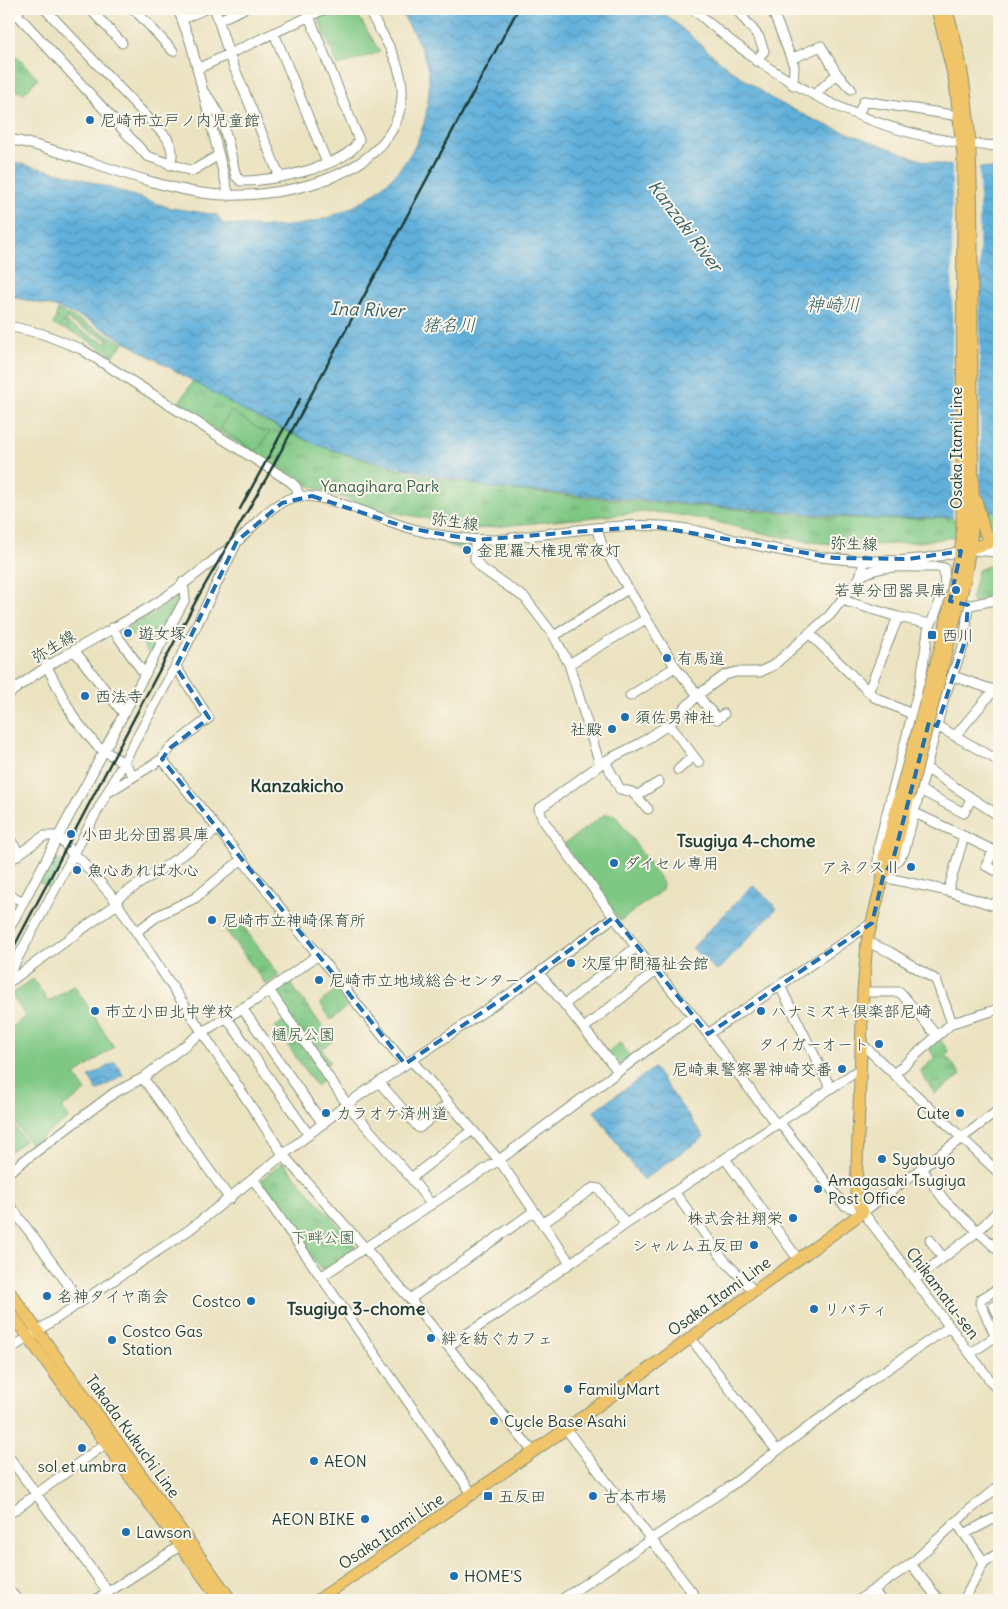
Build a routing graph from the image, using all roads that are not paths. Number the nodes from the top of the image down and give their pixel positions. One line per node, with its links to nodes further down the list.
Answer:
1 (45, 9): 39 (street)
2 (90, 9): 21 (street)
3 (134, 9): 22 (street)
4 (178, 9): 17 (street)
5 (205, 9): 17 (street)
6 (215, 9): 19 (street)
7 (243, 9): 19 (street)
8 (325, 9): 16 (street)
9 (368, 9): 41 (street)
10 (693, 9): 25 (street)
11 (736, 9): 25 (street)
12 (772, 9): 24 (street)
13 (937, 9): 33 (main road, Osaka Itami Line)
14 (946, 9): 35 (main road, Osaka Itami Line)
15 (18, 11): 18 (street); 39 (street)
16 (307, 13): 20 (street); 38 (street)
17 (182, 19): 26 (street)
18 (9, 20)
19 (219, 20): 23 (street)
20 (274, 33): 23 (street); 38 (street)
21 (122, 43)
22 (173, 51)
23 (229, 55): 26 (street); 40 (street)
24 (791, 59): 27 (street); 28 (street)
25 (756, 61): 28 (street)
26 (197, 69): 30 (street)
27 (836, 74): 29 (street); 31 (street)
28 (793, 85): 31 (street)
29 (851, 89)
30 (203, 90): 37 (street); 40 (street)
31 (814, 95): 32 (street)
32 (858, 115): 33 (street); 35 (street)
33 (959, 116): 35 (main road, Osaka Itami Line)
34 (9, 139): 41 (street)
35 (966, 145): 36 (street); 43 (main road, Osaka Itami Line); 49 (main road, Osaka Itami Line)
36 (999, 146)
37 (219, 155): 39 (street); 41 (street)
38 (327, 163): 40 (street)
39 (170, 165)
40 (280, 177)
41 (229, 196)
42 (9, 326): 44 (street)
43 (973, 491): 48 (main road); 49 (main road, Osaka Itami Line)
44 (299, 496): 46 (street, 弥生線); 47 (street, 弥生線)
45 (597, 530): 46 (street, 弥生線); 50 (street, 弥生線); 53 (street)
46 (475, 540): 63 (street)
47 (237, 542): 52 (street, 弥生線); 67 (street)
48 (995, 543): 49 (main road)
49 (966, 545): 50 (street, 弥生線); 108 (main road, Osaka Itami Line, bridge)
50 (865, 559): 51 (street)
51 (860, 577): 54 (street); 56 (street)
52 (184, 582): 61 (street, 弥生線); 69 (street)
53 (628, 590): 59 (street); 63 (street)
54 (941, 599): 57 (street); 60 (street)
55 (999, 599): 57 (street)
56 (842, 600): 58 (street); 62 (street)
57 (968, 605): 70 (street)
58 (898, 617): 60 (street); 72 (street)
59 (646, 619): 65 (street); 68 (street)
60 (930, 624): 77 (street)
61 (112, 628): 64 (street, 弥生線); 69 (street)
62 (809, 633): 72 (street); 74 (street)
63 (554, 636): 65 (street)
64 (74, 650): 66 (street, 弥生線); 76 (street)
65 (569, 664): 86 (street)
66 (46, 666): 73 (street, 弥生線); 82 (street)
67 (176, 667): 83 (street); 85 (street)
68 (675, 667): 74 (street); 75 (street)
69 (144, 675): 76 (street)
70 (953, 676): 71 (street); 80 (street)
71 (998, 688): 81 (street)
72 (869, 690): 77 (street)
73 (9, 694)
74 (698, 695): 78 (street); 79 (street)
75 (630, 696)
76 (124, 714): 82 (street)
77 (912, 714): 80 (street); 108 (street)
78 (718, 719)
79 (669, 724): 86 (street); 88 (street)
80 (937, 726): 81 (street); 87 (street)
81 (956, 735): 84 (street)
82 (104, 752): 85 (street); 99 (street)
83 (162, 758): 89 (street); 98 (street)
84 (999, 761)
85 (122, 763): 89 (street); 92 (street)
86 (602, 763): 93 (street); 114 (street)
87 (926, 768): 91 (street); 94 (street)
88 (678, 770)
89 (134, 776): 92 (street)
90 (659, 782): 93 (street)
91 (920, 790): 94 (street); 96 (street)
92 (105, 795): 104 (street)
93 (636, 796): 95 (street)
94 (971, 799): 97 (street)
95 (648, 809)
96 (915, 813): 100 (street); 108 (street)
97 (999, 816)
98 (218, 828): 105 (street); 113 (street)
99 (59, 836): 103 (street); 104 (street); 112 (street)
100 (964, 836): 102 (street); 109 (street)
101 (9, 838): 103 (street)
102 (997, 851): 107 (street)
103 (19, 853): 106 (street)
104 (74, 855): 113 (street); 123 (street)
105 (242, 859): 117 (street); 120 (street)
106 (9, 861)
107 (999, 872)
108 (883, 876): 109 (street); 115 (main road, Osaka Itami Line)
109 (948, 891): 111 (street)
110 (9, 896): 112 (street)
111 (999, 900)
112 (24, 901): 116 (street)
113 (116, 902): 117 (street); 124 (street)
114 (614, 917): 119 (street); 122 (street)
115 (872, 923): 118 (main road, Osaka Itami Line); 125 (street)
116 (9, 929)
117 (136, 932): 135 (street)
118 (867, 942): 127 (main road, Osaka Itami Line); 133 (street)
119 (636, 947): 121 (street); 128 (street)
120 (318, 955): 126 (street); 139 (street)
121 (656, 971): 131 (street); 134 (street)
122 (539, 973): 128 (street); 139 (street)
123 (9, 974)
124 (9, 982)
125 (780, 986): 136 (street); 145 (street)
126 (269, 990): 129 (street); 146 (street)
127 (863, 992): 137 (street); 138 (main road, Osaka Itami Line)
128 (564, 1004): 134 (street)
129 (242, 1008): 132 (street); 150 (street)
130 (999, 1009): 133 (street)
131 (693, 1016): 136 (street); 141 (street)
132 (227, 1018): 135 (street); 152 (street)
133 (952, 1023): 137 (street)
134 (584, 1028): 141 (street)
135 (201, 1033): 143 (street); 154 (street)
136 (708, 1034): 149 (street)
137 (937, 1036): 142 (street)
138 (861, 1043): 140 (main road, Osaka Itami Line); 142 (street)
139 (408, 1062): 144 (street); 147 (street)
140 (860, 1070): 145 (street); 169 (main road, Osaka Itami Line)
141 (618, 1071): 155 (street)
142 (895, 1073): 153 (street)
143 (143, 1078): 159 (street); 164 (street)
144 (379, 1082): 146 (street); 147 (street)
145 (830, 1087): 149 (street)
146 (347, 1104): 150 (street); 161 (street)
147 (448, 1104): 151 (street)
148 (999, 1110): 153 (street)
149 (777, 1123): 156 (street); 169 (street)
150 (323, 1124): 152 (street)
151 (471, 1131): 155 (street); 161 (street)
152 (309, 1135): 154 (street)
153 (961, 1137): 157 (street); 158 (street)
154 (284, 1156): 162 (street); 174 (street)
155 (498, 1160): 166 (street); 168 (street)
156 (726, 1160): 163 (street); 177 (street)
157 (996, 1163): 160 (street)
158 (921, 1168): 169 (street); 172 (street)
159 (9, 1172)
160 (999, 1173)
161 (411, 1178): 166 (street)
162 (253, 1179): 164 (street); 179 (street)
163 (674, 1193): 171 (street); 183 (street)
164 (230, 1199): 185 (street)
165 (9, 1204): 185 (street)
166 (431, 1204): 174 (street)
167 (999, 1210): 172 (street)
168 (533, 1212): 170 (street); 184 (street)
169 (863, 1212): 177 (main road, Osaka Itami Line); 180 (street, Chikamatu-sen)
170 (542, 1224): 171 (street); 178 (street)
171 (626, 1224): 178 (street)
172 (977, 1232): 175 (street); 176 (street)
173 (932, 1239): 176 (street)
174 (366, 1247): 179 (street); 184 (street)
175 (999, 1251)
176 (943, 1258): 180 (street)
177 (798, 1259): 183 (main road, Osaka Itami Line)
178 (570, 1263): 194 (street)
179 (322, 1276): 205 (street)
180 (914, 1280): 189 (street, Chikamatu-sen)
181 (999, 1288): 191 (street)
182 (9, 1291): 190 (main road, Takada Kukuchi Line)
183 (754, 1291): 192 (main road, Osaka Itami Line)
184 (410, 1299): 194 (street)
185 (81, 1302): 190 (street)
186 (994, 1306): 188 (street)
187 (9, 1312): 193 (main road, Takada Kukuchi Line)
188 (999, 1316)
189 (949, 1327): 196 (street, Chikamatu-sen); 200 (street)
190 (38, 1332): 193 (street); 221 (main road, Takada Kukuchi Line)
191 (997, 1334): 196 (street)
192 (690, 1337): 198 (main road, Osaka Itami Line); 200 (street)
193 (28, 1338): 195 (street); 199 (main road, Takada Kukuchi Line)
194 (448, 1346): 201 (street)
195 (9, 1350)
196 (970, 1354): 197 (street, Chikamatu-sen)
197 (999, 1392)
198 (566, 1429): 201 (main road, Osaka Itami Line); 210 (street)
199 (105, 1444): 204 (street); 211 (main road, Takada Kukuchi Line)
200 (777, 1450): 210 (street)
201 (533, 1452): 205 (main road, Osaka Itami Line)
202 (9, 1457): 204 (street)
203 (999, 1486): 208 (street)
204 (36, 1494): 206 (street); 217 (street)
205 (473, 1495): 222 (main road, Osaka Itami Line)
206 (9, 1514)
207 (999, 1516): 209 (street)
208 (956, 1522): 209 (street); 214 (street)
209 (964, 1534): 213 (street)
210 (650, 1539): 223 (street); 224 (street)
211 (180, 1546): 217 (street); 220 (main road, Takada Kukuchi Line)
212 (999, 1553): 213 (street)
213 (984, 1562): 228 (street)
214 (911, 1564): 215 (street); 227 (street)
215 (874, 1590): 225 (street); 226 (street)
216 (9, 1591): 218 (street)
217 (108, 1592): 219 (street)
218 (18, 1600)
219 (96, 1600)
220 (220, 1600)
221 (231, 1600)
222 (318, 1600)
223 (561, 1600)
224 (698, 1600)
225 (859, 1600)
226 (881, 1600)
227 (939, 1600)
228 (964, 1600)

